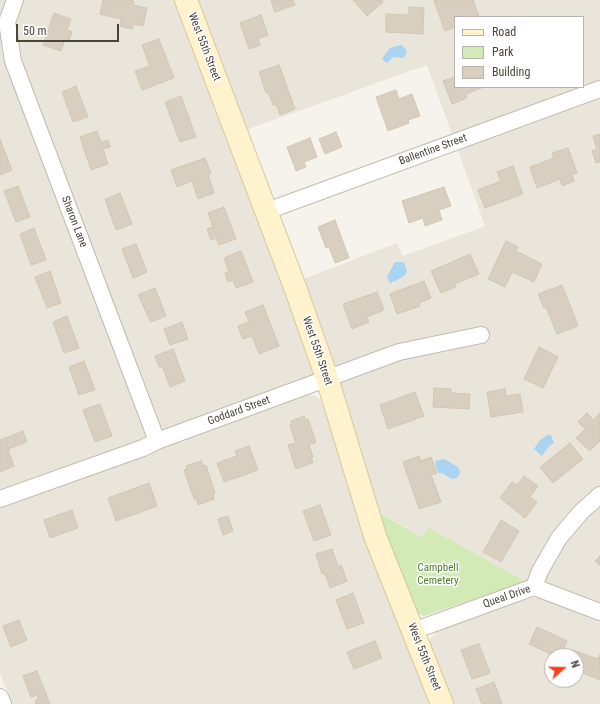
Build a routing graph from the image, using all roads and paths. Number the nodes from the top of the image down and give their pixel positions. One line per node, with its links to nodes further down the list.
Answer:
1 (15, 0): 7 (street, Sharon Lane)
2 (186, 0): 4 (street, West 55th Street)
3 (600, 89): 4 (street, Ballentine Street)
4 (267, 211): 6 (street, West 55th Street)
5 (481, 335): 6 (street, Goddard Street)
6 (327, 378): 7 (street, Goddard Street); 12 (street, West 55th Street)
7 (157, 441): 9 (street, Goddard Street)
8 (600, 495): 10 (street)
9 (0, 499)
10 (534, 587): 11 (street, Queal Drive); 12 (street, Queal Drive)
11 (600, 612)
12 (413, 631): 15 (street, West 55th Street)
13 (0, 697): 14 (street)
14 (3, 704)
15 (442, 704)

